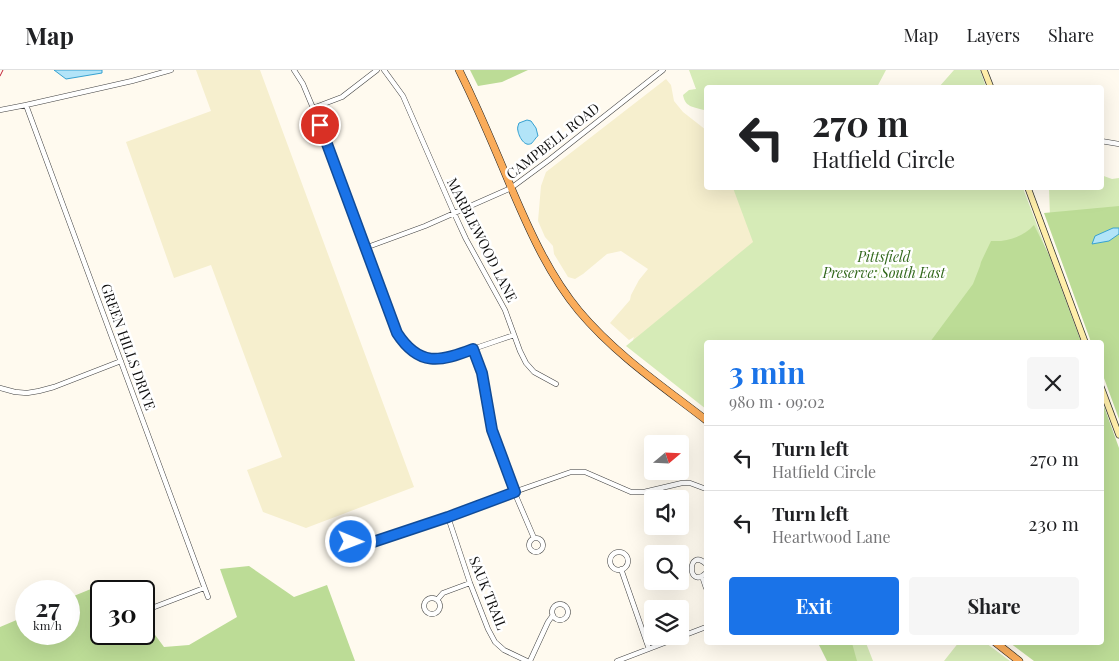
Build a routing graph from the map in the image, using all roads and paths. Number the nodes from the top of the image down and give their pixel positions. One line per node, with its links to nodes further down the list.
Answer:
1 (171, 70): 9 (street)
2 (294, 70): 10 (street)
3 (377, 70): 10 (street)
4 (384, 70): 16 (street, MARBLEWOOD LANE)
5 (459, 70): 14 (highway)
6 (663, 70): 14 (street, CAMPBELL ROAD)
7 (984, 70): 8 (main road)
8 (990, 85)
9 (26, 105): 11 (street); 21 (street, GREEN HILLS DRIVE)
10 (313, 108): 17 (street)
11 (0, 110)
12 (1104, 142): 13 (street)
13 (1119, 144)
14 (511, 188): 16 (street, CAMPBELL ROAD); 25 (highway)
15 (1029, 190): 19 (main road)
16 (454, 213): 17 (street, CAMPBELL ROAD); 18 (street, MARBLEWOOD LANE)
17 (365, 248): 20 (street)
18 (514, 335): 20 (street); 22 (street, MARBLEWOOD LANE)
19 (1084, 340)
20 (473, 349): 28 (street)
21 (121, 361): 23 (street); 36 (street, GREEN HILLS DRIVE)
22 (556, 384)
23 (0, 388)
24 (1104, 395): 26 (main road)
25 (704, 418)
26 (1119, 435)
27 (704, 488): 28 (street)
28 (515, 492): 29 (street); 30 (street)
29 (448, 517): 31 (street); 35 (street, SAUK TRAIL)
30 (534, 538)
31 (364, 545)
32 (704, 563): 34 (street)
33 (621, 569): 43 (street)
34 (704, 575)
35 (470, 583): 38 (street); 44 (street, SAUK TRAIL)
36 (204, 588): 37 (street, GREEN HILLS DRIVE); 39 (street)
37 (208, 597)
38 (437, 600)
39 (155, 607)
40 (552, 615): 44 (street)
41 (704, 628): 43 (street)
42 (999, 645): 46 (highway)
43 (649, 649): 45 (street)
44 (528, 661)
45 (616, 661)
46 (1019, 661)

